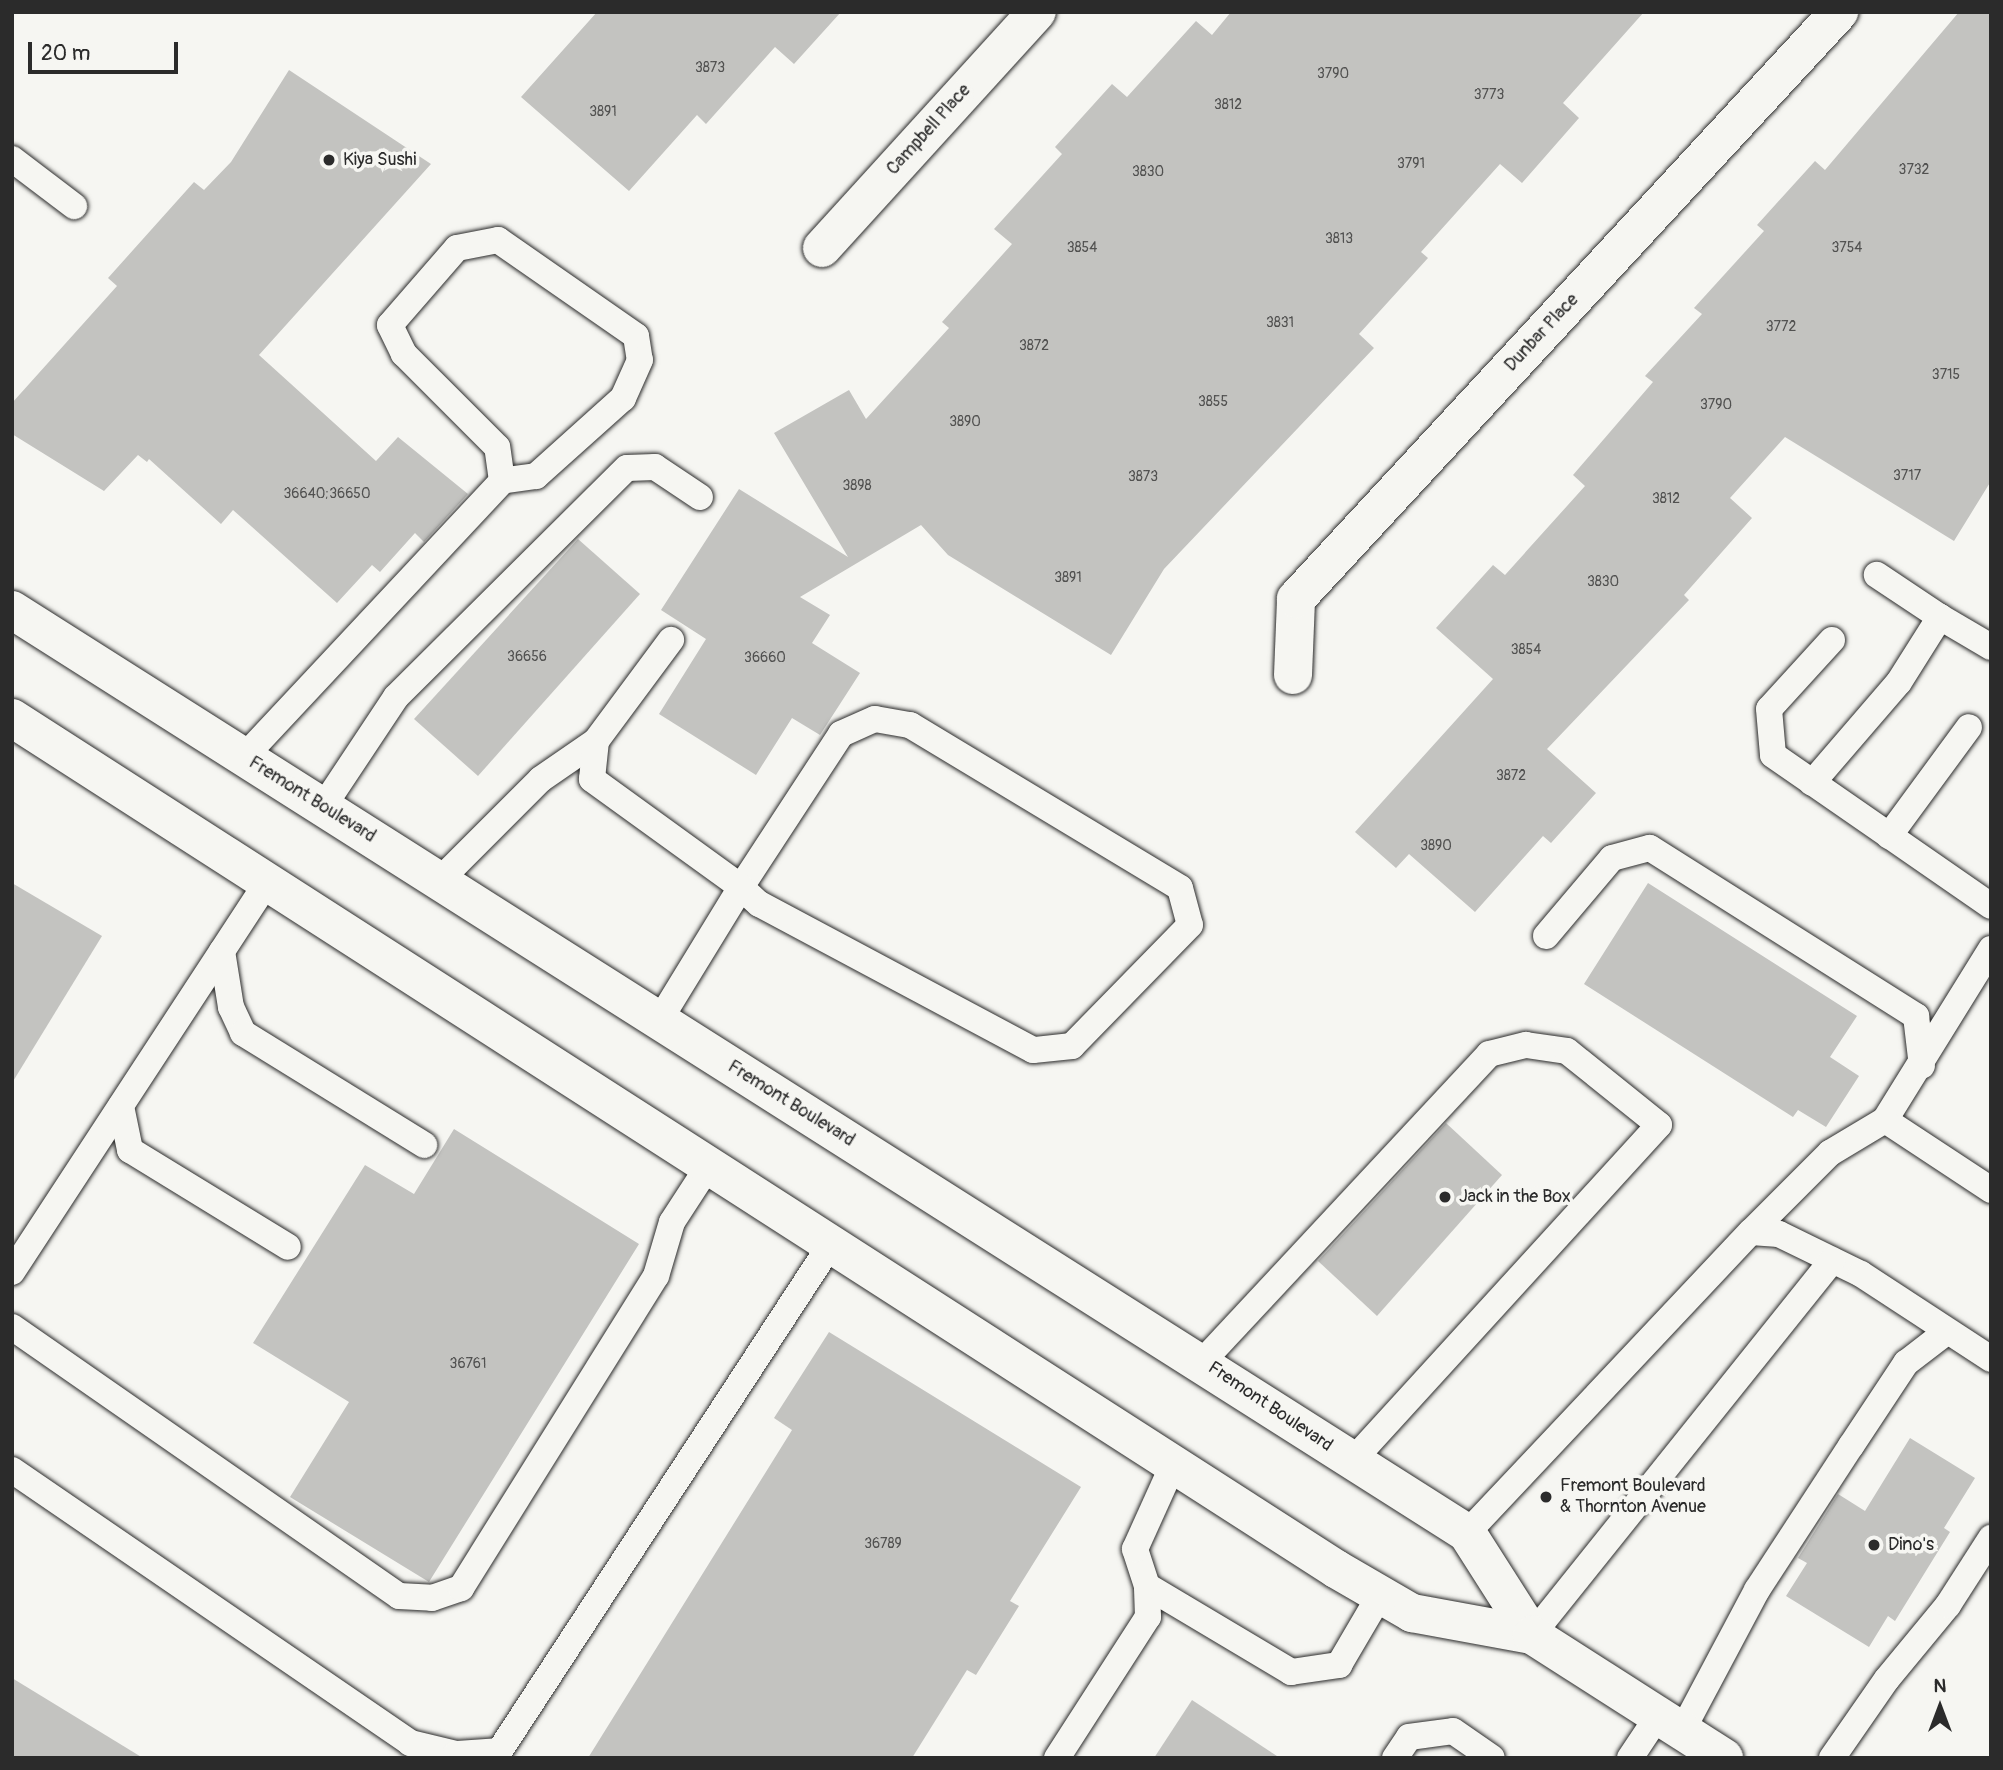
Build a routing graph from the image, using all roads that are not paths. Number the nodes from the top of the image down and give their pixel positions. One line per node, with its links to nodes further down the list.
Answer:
1 (1037, 12): 5 (main road, Campbell Place)
2 (1839, 12): 14 (main road, Dunbar Place)
3 (12, 159): 4 (lane)
4 (74, 206)
5 (822, 248)
6 (502, 481): 6 (lane); 18 (lane)
7 (700, 497): 20 (lane)
8 (1877, 576): 10 (lane)
9 (12, 610): 18 (main road, Fremont Boulevard)
10 (1940, 617): 13 (lane); 19 (lane)
11 (671, 640): 17 (lane)
12 (1832, 640): 19 (lane)
13 (1991, 647)
14 (1293, 674)
15 (12, 718): 23 (main road, Fremont Boulevard)
16 (1969, 727): 21 (lane)
17 (596, 741): 22 (lane); 24 (lane)
18 (244, 757): 20 (main road, Fremont Boulevard)
19 (1812, 783): 21 (lane)
20 (323, 807): 22 (main road, Fremont Boulevard)
21 (1889, 836): 25 (lane)
22 (439, 881): 29 (main road, Fremont Boulevard)
23 (267, 882): 27 (lane); 34 (main road, Fremont Boulevard)
24 (741, 887): 24 (lane); 29 (lane)
25 (1991, 906)
26 (1546, 936): 30 (lane)
27 (222, 951): 31 (lane); 33 (lane)
28 (1989, 957): 30 (lane)
29 (659, 1021): 44 (main road, Fremont Boulevard)
30 (1922, 1066): 32 (lane)
31 (121, 1106): 38 (lane); 40 (lane)
32 (1885, 1121): 35 (lane); 36 (lane)
33 (424, 1145)
34 (709, 1165): 37 (main road, Fremont Boulevard); 41 (lane)
35 (1991, 1190)
36 (1751, 1232): 39 (lane); 48 (lane)
37 (831, 1244): 46 (main road, Fremont Boulevard); 54 (lane)
38 (288, 1247)
39 (1832, 1260): 42 (lane); 52 (lane)
40 (12, 1272)
41 (12, 1327)
42 (1945, 1333): 43 (lane); 53 (lane)
43 (1991, 1359)
44 (1202, 1362): 45 (main road, Fremont Boulevard); 45 (lane)
45 (1351, 1462): 48 (main road, Fremont Boulevard)
46 (1173, 1465): 50 (lane); 51 (main road, Fremont Boulevard)
47 (12, 1470): 54 (lane)
48 (1467, 1533): 52 (main road, Fremont Boulevard)
49 (1991, 1538): 60 (lane)
50 (1147, 1586): 51 (lane); 55 (lane)
51 (1380, 1595): 52 (main road, Fremont Boulevard)
52 (1532, 1635): 53 (main road, Fremont Boulevard)
53 (1670, 1724): 58 (lane); 59 (main road, Fremont Boulevard)
54 (497, 1754)
55 (1057, 1758)
56 (1395, 1758): 57 (lane)
57 (1492, 1758)
58 (1630, 1758)
59 (1724, 1758)
60 (1832, 1758)

